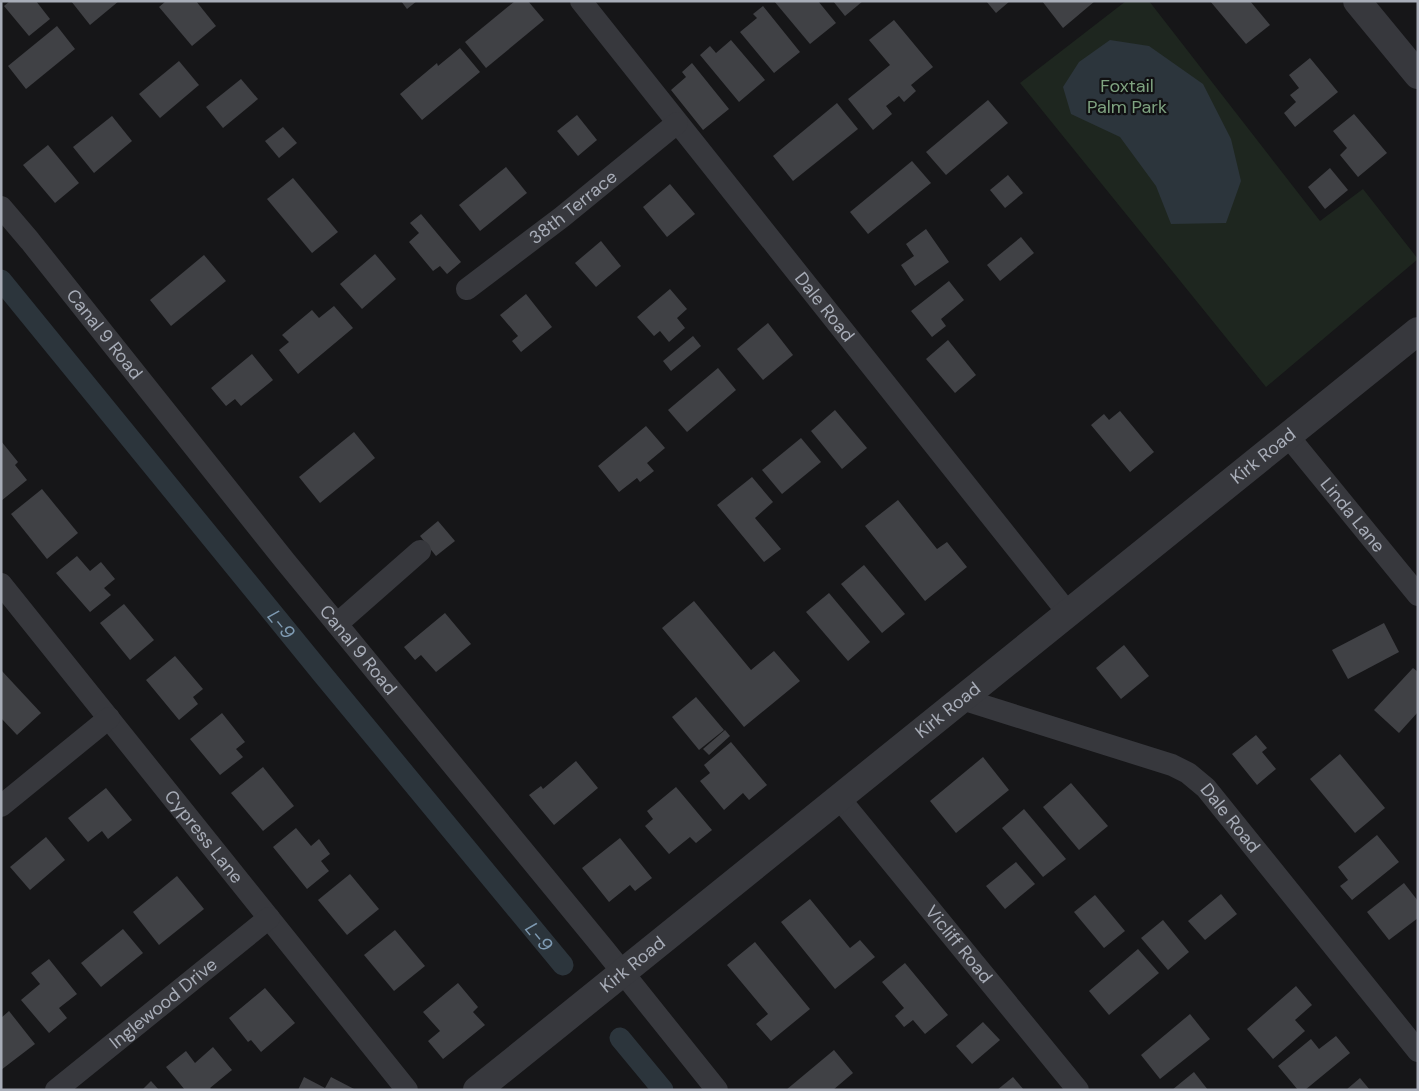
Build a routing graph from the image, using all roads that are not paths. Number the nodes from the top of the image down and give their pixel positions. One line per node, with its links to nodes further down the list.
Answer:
1 (581, 1): 4 (street, Dale Road)
2 (1357, 1): 3 (street)
3 (1418, 75)
4 (678, 123): 6 (street, 38th Terrace); 12 (street, Dale Road)
5 (1, 207): 13 (street, Canal 9 Road)
6 (467, 289)
7 (1418, 331): 8 (street, Kirk Road)
8 (1288, 436): 11 (street, Linda Lane); 12 (street, Kirk Road)
9 (420, 551): 13 (street)
10 (1, 584): 15 (street, Cypress Lane)
11 (1418, 595)
12 (1068, 613): 14 (street, Kirk Road)
13 (337, 624): 19 (street, Canal 9 Road)
14 (962, 699): 16 (street, Kirk Road); 20 (street, Dale Road)
15 (109, 718): 17 (street); 18 (street, Cypress Lane)
16 (839, 798): 19 (street, Kirk Road); 25 (street, Vicliff Road)
17 (1, 806)
18 (269, 918): 21 (street, Inglewood Drive); 22 (street, Cypress Lane)
19 (623, 972): 23 (street, Kirk Road); 24 (street, Canal 9 Road)
20 (1418, 1052)
21 (56, 1090)
22 (407, 1090)
23 (477, 1090)
24 (717, 1090)
25 (1078, 1090)

